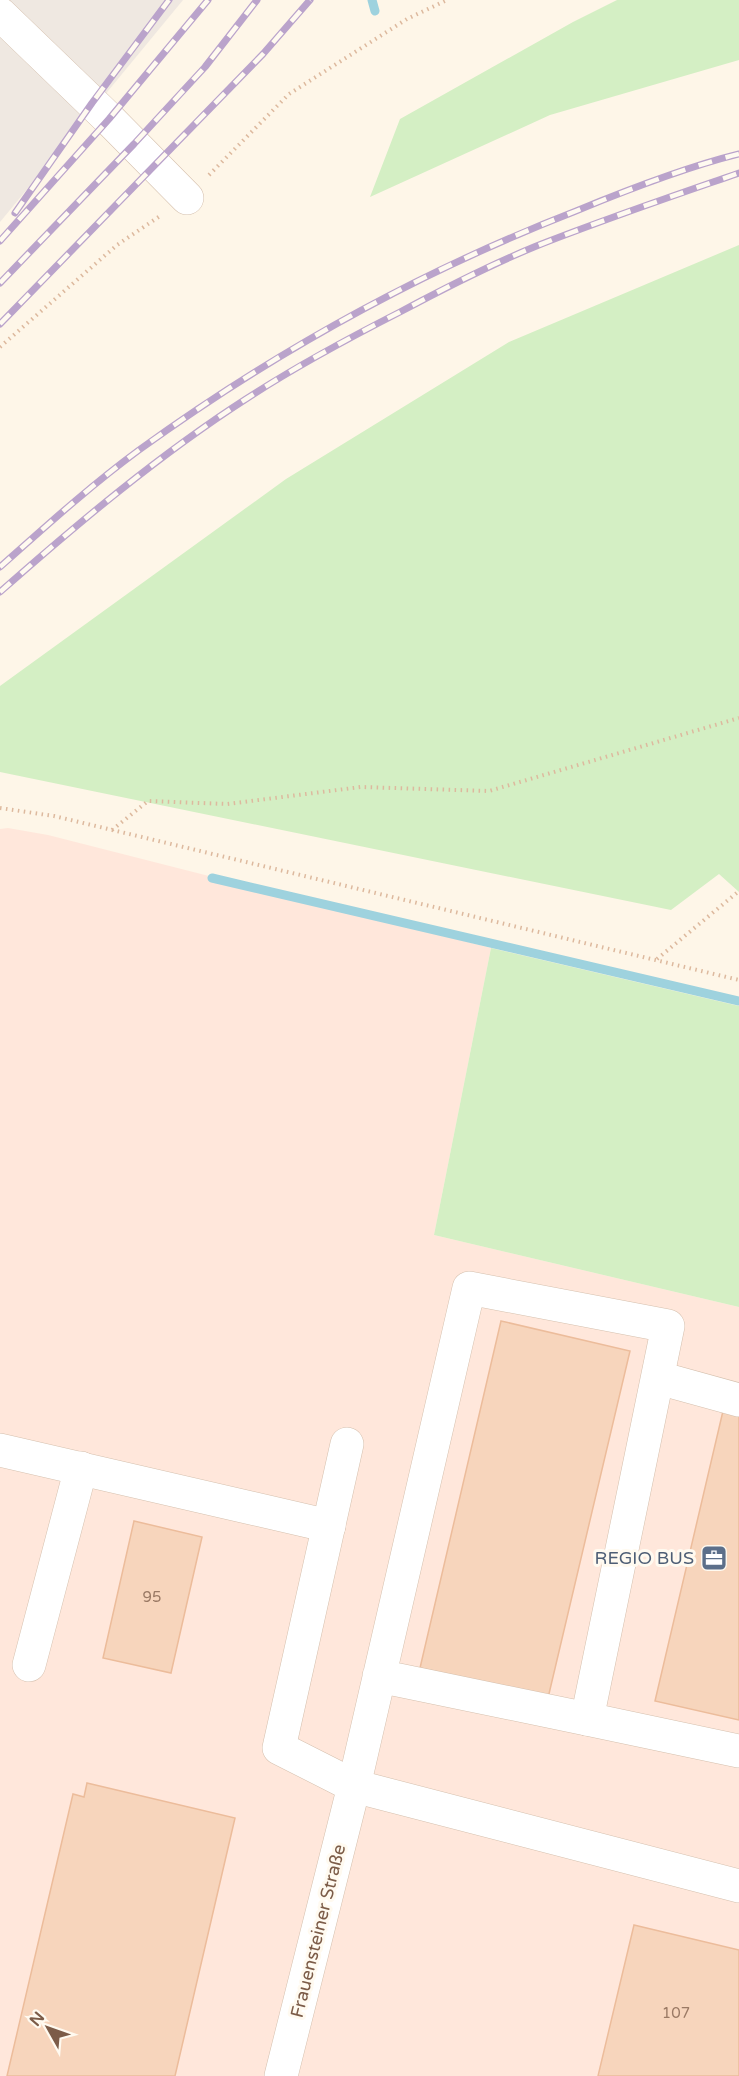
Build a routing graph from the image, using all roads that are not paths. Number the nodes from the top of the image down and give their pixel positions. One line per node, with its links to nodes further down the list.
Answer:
1 (0, 14): 2 (street)
2 (187, 198)
3 (659, 1378): 4 (street); 10 (street, Frauensteiner Straße); 11 (street)
4 (739, 1400)
5 (347, 1444): 8 (street)
6 (0, 1450): 7 (street)
7 (81, 1468): 8 (street); 9 (street)
8 (329, 1526): 13 (street)
9 (29, 1665)
10 (379, 1676): 11 (street); 13 (street, Frauensteiner Straße)
11 (587, 1719): 12 (street)
12 (739, 1751)
13 (354, 1786): 14 (street); 15 (street, Frauensteiner Straße)
14 (739, 1886)
15 (281, 2076)

